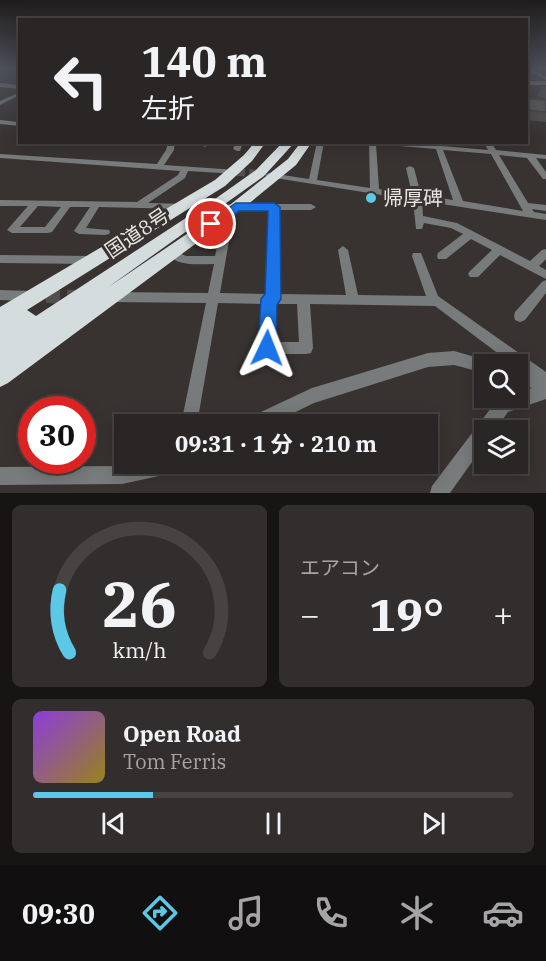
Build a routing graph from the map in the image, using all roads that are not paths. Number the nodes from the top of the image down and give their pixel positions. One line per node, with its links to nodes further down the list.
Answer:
1 (18, 94): 2 (street)
2 (0, 103)
3 (0, 122): 4 (street)
4 (18, 124)
5 (172, 144): 23 (street)
6 (259, 144): 26 (highway)
7 (269, 144): 38 (highway)
8 (278, 144): 38 (highway, 国道8号)
9 (288, 144): 50 (highway, 国道8号)
10 (297, 144): 50 (highway)
11 (306, 144): 27 (highway)
12 (321, 144): 29 (street)
13 (374, 144): 30 (street)
14 (417, 144): 17 (street)
15 (469, 144): 18 (street)
16 (488, 144): 19 (street)
17 (439, 145): 18 (street); 35 (street)
18 (472, 151): 19 (street)
19 (493, 153): 21 (street); 39 (street)
20 (0, 156): 23 (street)
21 (530, 156): 22 (street); 28 (street)
22 (546, 157)
23 (160, 165): 24 (street)
24 (185, 168): 26 (street); 37 (street)
25 (410, 168): 31 (street)
26 (235, 172): 38 (highway)
27 (272, 175): 29 (street); 43 (highway)
28 (546, 177)
29 (313, 181): 30 (street)
30 (375, 192): 31 (street)
31 (417, 198): 35 (street); 47 (street)
32 (0, 203): 33 (street)
33 (35, 204): 34 (street); 34 (street)
34 (69, 204): 36 (street)
35 (459, 204): 44 (street)
36 (96, 205): 37 (street); 46 (street)
37 (139, 205): 38 (street)
38 (192, 205): 56 (highway); 72 (highway, 国道8号)
39 (524, 205): 42 (street); 44 (street)
40 (274, 207): 41 (street); 43 (street); 66 (street)
41 (311, 207)
42 (546, 208)
43 (230, 209): 51 (highway); 57 (street)
44 (530, 214): 45 (street)
45 (546, 217)
46 (105, 232)
47 (470, 234): 49 (street); 53 (street)
48 (343, 250): 68 (street)
49 (499, 250): 58 (street); 59 (street)
50 (146, 253): 73 (highway, 国道8号)
51 (171, 253): 57 (street); 64 (highway)
52 (546, 253): 58 (street)
53 (442, 255)
54 (417, 256): 69 (street)
55 (0, 260): 56 (street)
56 (93, 260): 63 (highway)
57 (220, 260): 65 (street)
58 (531, 267): 60 (street)
59 (474, 274)
60 (546, 275)
61 (546, 285): 70 (street)
62 (0, 295): 63 (street)
63 (40, 296): 71 (highway)
64 (103, 297): 65 (street); 75 (highway)
65 (213, 298): 66 (street); 79 (street)
66 (271, 299): 67 (street); 67 (street)
67 (303, 299): 68 (street)
68 (353, 300): 69 (street)
69 (434, 301): 77 (street)
70 (520, 316)
71 (0, 317)
72 (0, 337)
73 (0, 351)
74 (474, 363): 80 (street)
75 (0, 375)
76 (528, 378): 77 (street)
77 (546, 383)
78 (546, 391): 81 (street)
79 (191, 414)
80 (275, 414)
81 (493, 420)
82 (474, 446): 85 (street)
83 (127, 474): 84 (street)
84 (1, 478)
85 (439, 493)

